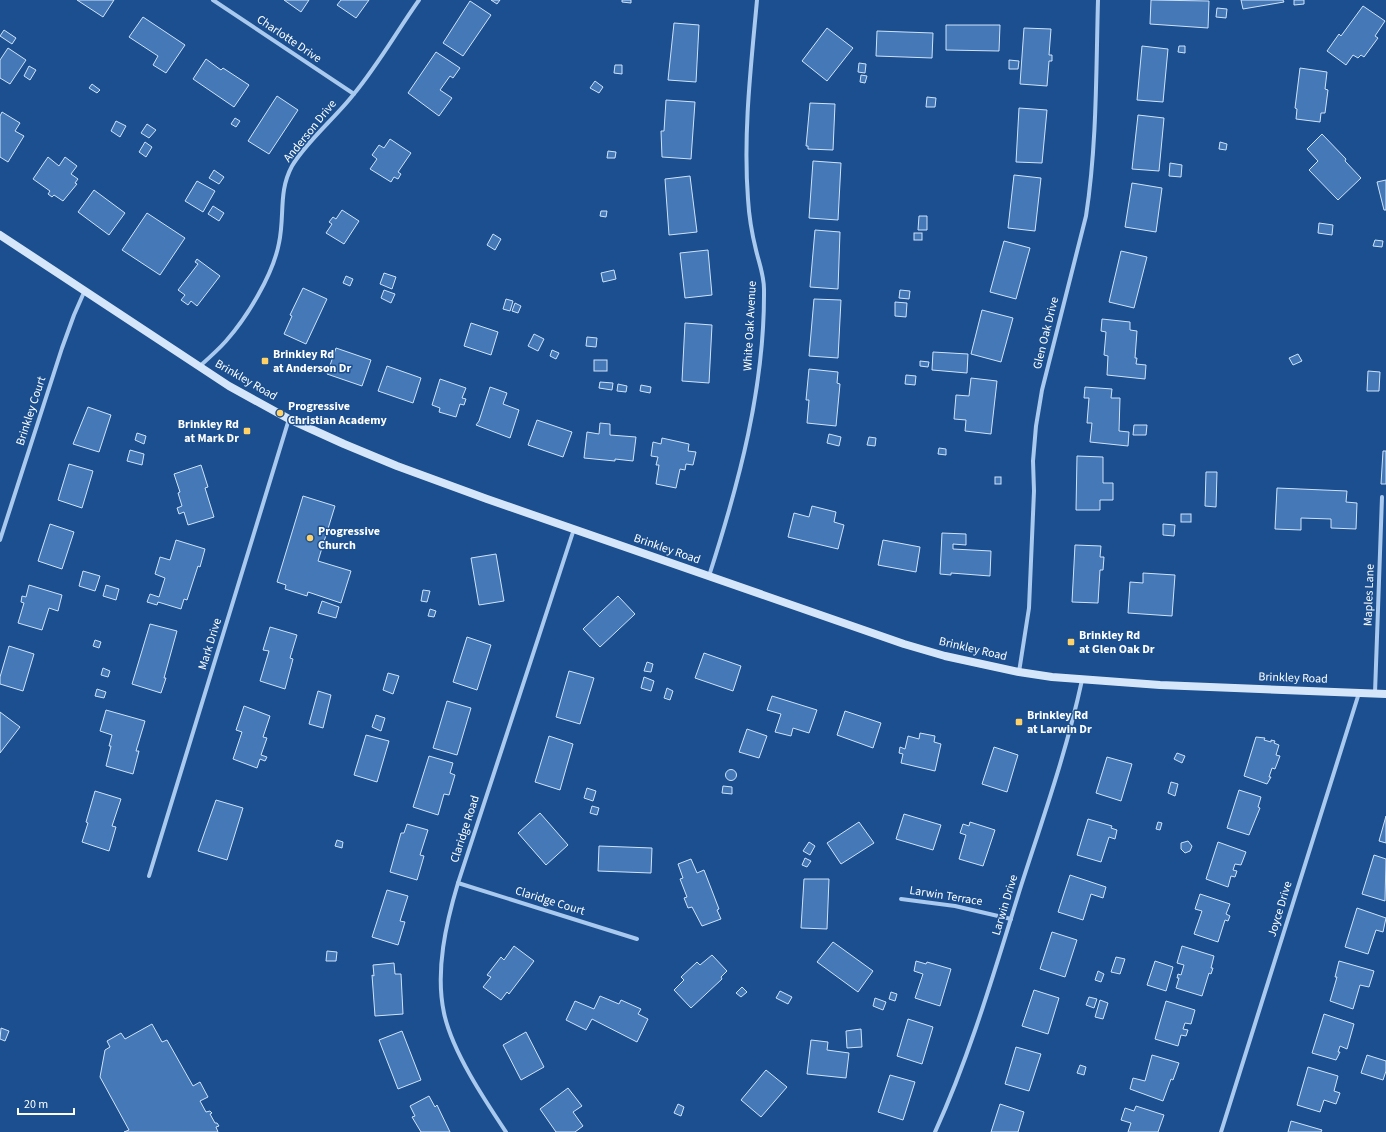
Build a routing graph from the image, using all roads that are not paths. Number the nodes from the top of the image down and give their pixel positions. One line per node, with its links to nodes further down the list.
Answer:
1 (213, 0): 5 (street, Charlotte Drive)
2 (419, 0): 5 (street, Anderson Drive)
3 (757, 0): 13 (street, White Oak Avenue)
4 (1098, 0): 14 (street, Glen Oak Drive)
5 (354, 94): 8 (street, Anderson Drive)
6 (0, 235): 7 (main road, Brinkley Road)
7 (85, 290): 8 (main road, Brinkley Road); 12 (street, Brinkley Court)
8 (200, 367): 9 (main road, Brinkley Road)
9 (289, 418): 11 (main road, Brinkley Road); 19 (street, Mark Drive)
10 (1382, 497): 17 (street, Maples Lane)
11 (574, 529): 13 (main road, Brinkley Road); 20 (street, Claridge Road)
12 (0, 540)
13 (709, 576): 14 (main road, Brinkley Road)
14 (1019, 672): 15 (main road, Brinkley Road)
15 (1082, 680): 16 (main road, Brinkley Road); 22 (street, Larwin Drive)
16 (1359, 693): 17 (main road, Brinkley Road); 26 (street, Joyce Drive)
17 (1375, 694): 18 (main road, Brinkley Road)
18 (1386, 694)
19 (149, 876)
20 (458, 883): 23 (street, Claridge Court); 24 (street, Claridge Road)
21 (901, 899): 22 (street, Larwin Terrace)
22 (1011, 919): 25 (street, Larwin Drive)
23 (637, 939)
24 (506, 1132)
25 (935, 1132)
26 (1221, 1132)

